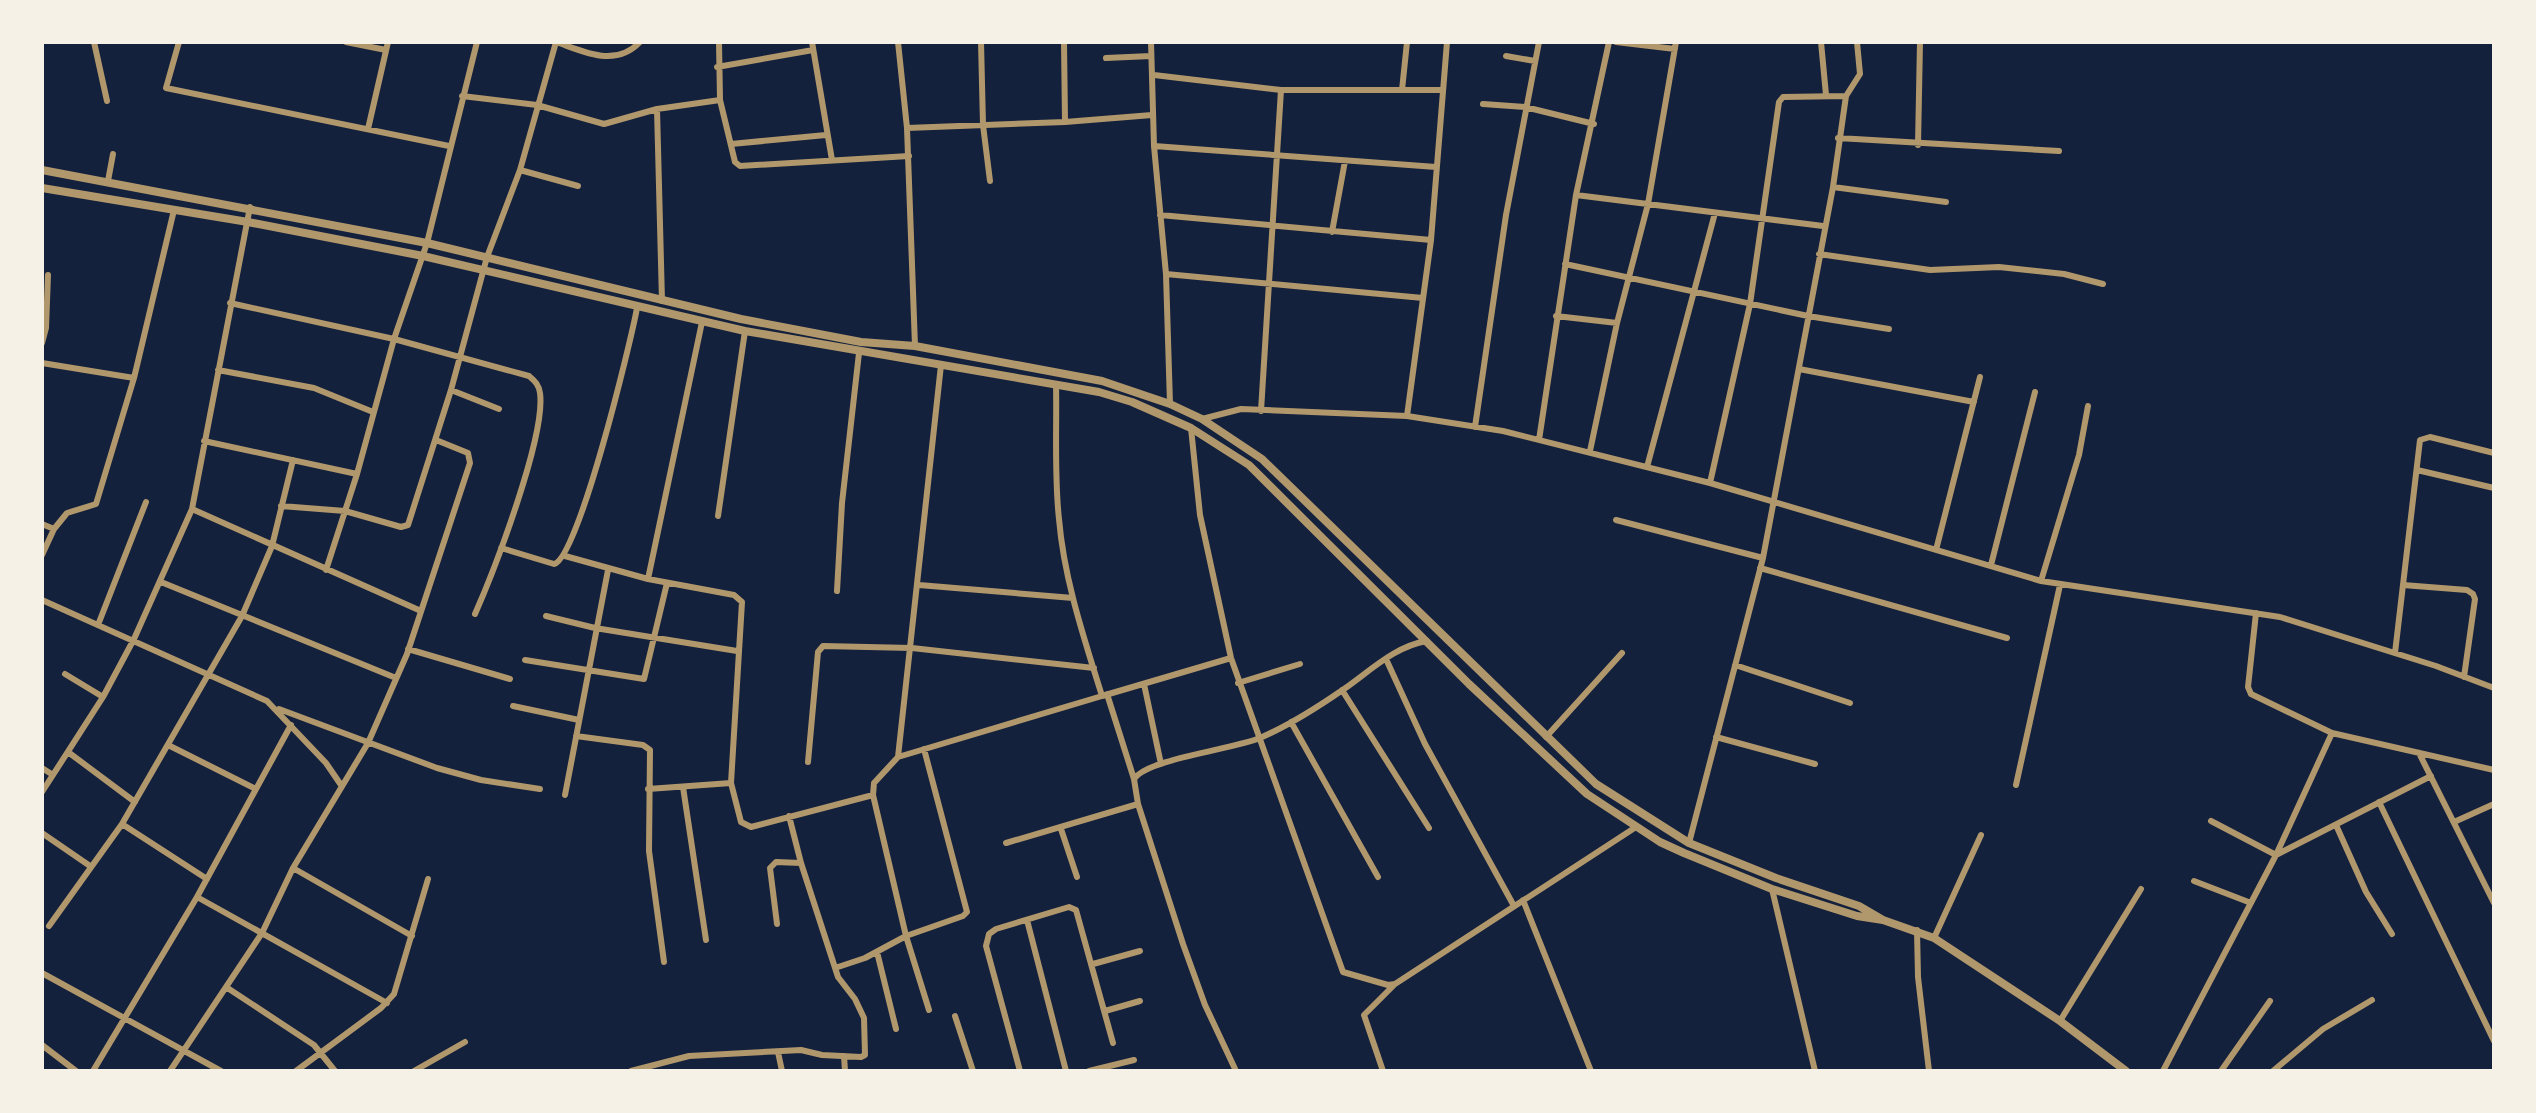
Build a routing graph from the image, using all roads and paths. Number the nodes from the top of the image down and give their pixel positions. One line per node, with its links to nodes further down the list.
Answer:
1 (94, 42): 37 (street)
2 (179, 42): 47 (street)
3 (346, 42): 23 (street)
4 (388, 42): 23 (street)
5 (477, 42): 34 (street)
6 (556, 42): 7 (street); 39 (street)
7 (640, 42)
8 (719, 42): 28 (street)
9 (898, 42): 46 (street)
10 (981, 42): 45 (street)
11 (1064, 42): 43 (street)
12 (1151, 42): 24 (street)
13 (1407, 42): 31 (street)
14 (1447, 42): 32 (street)
15 (1539, 42): 27 (street)
16 (1609, 42): 44 (street)
17 (1616, 42): 22 (street)
18 (1821, 42): 33 (street)
19 (1857, 42): 35 (street)
20 (1920, 42): 51 (street)
21 (813, 46): 28 (street); 48 (street)
22 (1676, 46): 70 (street)
23 (386, 50): 47 (street)
24 (1151, 56): 26 (street); 29 (street)
25 (1506, 56): 27 (street)
26 (1106, 58)
27 (1535, 61): 40 (street)
28 (717, 67): 36 (street)
29 (1154, 75): 30 (street); 42 (street)
30 (1281, 90): 31 (street); 56 (street)
31 (1402, 90): 32 (street)
32 (1443, 90): 60 (street)
33 (1826, 94): 35 (street); 75 (street)
34 (462, 96): 39 (street); 52 (street)
35 (1846, 96): 49 (street)
36 (720, 100): 41 (street); 50 (street)
37 (107, 101)
38 (1483, 104): 40 (street)
39 (537, 105): 41 (street); 62 (street)
40 (1525, 107): 44 (street); 128 (street)
41 (657, 109): 94 (street)
42 (1152, 115): 43 (street); 53 (street)
43 (1065, 122): 45 (street)
44 (1594, 124): 68 (street)
45 (983, 125): 46 (street); 64 (street)
46 (907, 128): 57 (street)
47 (368, 129): 52 (street)
48 (826, 135): 50 (street); 58 (street)
49 (1838, 138): 51 (street); 66 (street)
50 (731, 144): 58 (street)
51 (1919, 145): 54 (street)
52 (449, 146): 81 (street)
53 (1154, 146): 56 (street); 74 (street)
54 (2059, 151)
55 (113, 154): 63 (street)
56 (1276, 155): 59 (street); 78 (street)
57 (909, 156): 58 (street); 106 (street)
58 (832, 160)
59 (1345, 161): 60 (street); 79 (street)
60 (1436, 167): 80 (street)
61 (42, 170): 63 (street)
62 (520, 170): 65 (street); 84 (street)
63 (108, 181): 71 (street)
64 (990, 181)
65 (578, 186)
66 (1833, 187): 69 (street); 77 (street)
67 (42, 188): 72 (street)
68 (1576, 195): 70 (street); 85 (street)
69 (1947, 202)
70 (1648, 204): 73 (street); 89 (street)
71 (250, 208): 76 (street); 81 (street)
72 (174, 210): 76 (street); 114 (street)
73 (1715, 213): 75 (street); 92 (street)
74 (1160, 215): 78 (street); 87 (street)
75 (1762, 219): 77 (street); 96 (street)
76 (248, 222): 83 (street); 95 (street)
77 (1823, 226): 82 (street)
78 (1272, 228): 79 (street); 91 (street)
79 (1332, 232): 80 (street)
80 (1431, 240): 93 (street)
81 (427, 243): 83 (street); 84 (street)
82 (1819, 254): 90 (street); 99 (street)
83 (423, 256): 86 (street); 104 (street)
84 (487, 257): 86 (street); 94 (street)
85 (1565, 264): 89 (street); 98 (street)
86 (483, 270): 97 (street); 108 (street)
87 (1166, 274): 91 (street); 121 (street)
88 (48, 275): 105 (street)
89 (1629, 278): 92 (street); 101 (street)
90 (2103, 284)
91 (1270, 285): 93 (street); 124 (street)
92 (1694, 292): 96 (street); 136 (street)
93 (1423, 298): 126 (street)
94 (662, 301): 106 (street)
95 (230, 303): 104 (street); 112 (street)
96 (1750, 303): 99 (street); 139 (street)
97 (637, 307): 100 (street); 154 (street)
98 (1556, 316): 101 (street); 131 (street)
99 (1808, 316): 102 (street); 111 (street)
100 (702, 321): 103 (street); 160 (street)
101 (1618, 323): 133 (street)
102 (1889, 329)
103 (745, 331): 107 (street); 146 (street)
104 (394, 339): 108 (street); 125 (street)
105 (42, 343)
106 (915, 346): 117 (street)
107 (859, 353): 110 (street); 167 (street)
108 (461, 356): 116 (street); 151 (street)
109 (42, 363): 114 (street)
110 (941, 365): 115 (street); 165 (street)
111 (1799, 369): 120 (street); 142 (street)
112 (218, 370): 125 (street); 132 (street)
113 (1980, 377): 120 (street)
114 (134, 378): 149 (street)
115 (1056, 384): 119 (street); 168 (street)
116 (451, 390): 123 (street); 130 (street)
117 (1135, 391): 119 (street); 121 (street)
118 (2035, 392): 156 (street)
119 (1132, 402): 129 (street)
120 (1974, 402): 152 (street)
121 (1170, 404): 127 (street)
122 (2088, 407): 161 (street)
123 (499, 409)
124 (1261, 411): 126 (street); 127 (street)
125 (373, 412): 138 (street)
126 (1406, 416): 128 (street)
127 (1202, 418): 212 (street)
128 (1475, 427): 131 (street)
129 (1191, 428): 180 (street); 186 (street)
130 (436, 440): 145 (street); 170 (street)
131 (1539, 440): 133 (street)
132 (204, 441): 135 (street); 144 (street)
133 (1590, 451): 136 (street)
134 (2494, 453): 137 (street)
135 (293, 460): 138 (street); 143 (street)
136 (1647, 467): 139 (street)
137 (2417, 470): 140 (street); 166 (street)
138 (357, 474): 145 (street)
139 (1710, 483): 142 (street)
140 (2494, 488)
141 (146, 502): 175 (street)
142 (1773, 503): 152 (street); 155 (street)
143 (281, 506): 145 (street); 150 (street)
144 (192, 509): 150 (street); 162 (street)
145 (345, 511): 158 (street)
146 (718, 516)
147 (1616, 520): 155 (street)
148 (42, 524): 149 (street)
149 (54, 529): 153 (street)
150 (272, 546): 158 (street); 173 (street)
151 (501, 548): 154 (street); 172 (street)
152 (1936, 550): 156 (street)
153 (42, 555)
154 (565, 556): 159 (street)
155 (1763, 558): 157 (street)
156 (1991, 565): 161 (street)
157 (1760, 568): 178 (street); 190 (street)
158 (326, 570): 170 (street)
159 (608, 570): 160 (street); 176 (street)
160 (648, 579): 163 (street)
161 (2041, 581): 164 (street)
162 (161, 582): 173 (street); 179 (street)
163 (667, 583): 177 (street); 183 (street)
164 (2060, 584): 171 (street); 231 (street)
165 (919, 585): 168 (street); 181 (street)
166 (2403, 585): 185 (street); 195 (street)
167 (836, 591)
168 (1073, 598): 191 (street)
169 (42, 600): 175 (street)
170 (421, 611): 182 (street)
171 (2256, 613): 185 (street); 210 (street)
172 (475, 614)
173 (242, 616): 194 (street); 196 (street)
174 (546, 616): 176 (street)
175 (98, 625): 179 (street)
176 (595, 628): 177 (street); 192 (street)
177 (656, 638): 183 (street); 192 (street)
178 (2007, 638)
179 (134, 639): 194 (street); 203 (street)
180 (1427, 641): 187 (street); 248 (street)
181 (912, 648): 191 (street); 220 (street); 221 (street)
182 (408, 649): 196 (street); 197 (street)
183 (737, 651): 229 (street)
184 (1622, 653): 212 (street)
185 (2395, 653): 195 (street)
186 (1231, 659): 198 (street); 199 (street)
187 (1385, 659): 201 (street); 270 (street)
188 (525, 660): 192 (street)
189 (1300, 664): 198 (street)
190 (1735, 666): 204 (street); 213 (street)
191 (1094, 668): 202 (street)
192 (588, 672): 207 (street)
193 (65, 674): 203 (street)
194 (211, 674): 206 (street); 216 (street)
195 (2464, 677): 200 (street)
196 (396, 678): 215 (street)
197 (510, 679)
198 (1238, 683): 214 (street)
199 (1143, 684): 202 (street); 222 (street)
200 (2494, 688)
201 (1342, 690): 208 (street); 249 (street)
202 (1105, 695): 217 (street); 228 (street)
203 (103, 697): 218 (street)
204 (1850, 703)
205 (513, 706): 207 (street)
206 (275, 708): 209 (street); 215 (street)
207 (579, 720): 211 (street)
208 (1291, 722): 214 (street); 260 (street)
209 (291, 725): 230 (street); 233 (street)
210 (2332, 733): 219 (street); 255 (street)
211 (576, 736): 235 (street); 237 (street)
212 (1546, 737): 254 (street)
213 (1716, 737): 223 (street); 254 (street)
214 (1258, 738): 222 (street); 288 (street)
215 (369, 743): 230 (street); 234 (street)
216 (168, 745): 233 (street); 239 (street)
217 (924, 749): 220 (street); 279 (street)
218 (68, 752): 226 (street); 239 (street)
219 (2419, 753): 225 (street); 227 (street)
220 (898, 757): 238 (street)
221 (808, 762)
222 (1161, 764): 228 (street)
223 (1815, 764)
224 (42, 768): 226 (street)
225 (2494, 770)
226 (53, 775): 236 (street)
227 (2431, 776): 240 (street); 245 (street)
228 (1134, 779): 241 (street)
229 (731, 783): 232 (street); 243 (street)
230 (341, 785): 258 (street)
231 (2016, 785)
232 (683, 787): 235 (street); 281 (street)
233 (256, 789): 261 (street)
234 (540, 789)
235 (648, 789): 284 (street)
236 (42, 792)
237 (565, 795)
238 (873, 795): 243 (street); 279 (street)
239 (135, 802): 246 (street)
240 (2379, 802): 247 (street); 300 (street)
241 (1138, 804): 250 (street); 323 (street)
242 (2494, 804): 245 (street)
243 (789, 816): 256 (street)
244 (2211, 821): 255 (street)
245 (2454, 822): 269 (street)
246 (122, 824): 257 (street); 261 (street)
247 (2336, 825): 255 (street); 277 (street)
248 (1636, 827): 264 (street); 267 (street)
249 (1429, 828)
250 (1061, 829): 253 (street); 259 (street)
251 (42, 833): 257 (street)
252 (1981, 835): 280 (street)
253 (1006, 843)
254 (1689, 843): 272 (street)
255 (2276, 855): 268 (street)
256 (801, 863): 273 (street); 286 (street)
257 (90, 866): 274 (street)
258 (293, 868): 276 (street); 278 (street)
259 (1077, 877)
260 (1378, 877)
261 (207, 879): 266 (street)
262 (428, 879): 278 (street)
263 (2194, 881): 268 (street)
264 (1772, 888): 272 (street); 326 (street)
265 (2141, 889): 298 (street)
266 (197, 897): 276 (street); 296 (street)
267 (1523, 900): 270 (street); 325 (street)
268 (2251, 903): 329 (street)
269 (2494, 903)
270 (1514, 906): 288 (street)
271 (1027, 920): 285 (street); 320 (street); 321 (street)
272 (1884, 920): 275 (street)
273 (777, 924)
274 (49, 926)
275 (1917, 930): 280 (street); 327 (street)
276 (262, 933): 289 (street); 293 (street)
277 (2392, 934)
278 (412, 936): 293 (street)
279 (906, 936): 283 (street); 294 (street)
280 (1934, 938): 298 (street)
281 (706, 940)
282 (1139, 951): 285 (street)
283 (877, 952): 286 (street); 299 (street)
284 (664, 962)
285 (1093, 964): 295 (street)
286 (835, 968): 307 (street)
287 (42, 973): 296 (street)
288 (1395, 984): 324 (street)
289 (226, 987): 304 (street); 305 (street)
290 (2372, 1000): 331 (street)
291 (1140, 1001): 295 (street)
292 (2270, 1001): 330 (street)
293 (387, 1003): 305 (street)
294 (929, 1010)
295 (1104, 1011): 302 (street)
296 (125, 1016): 304 (street); 310 (street)
297 (956, 1016): 319 (street)
298 (2060, 1021): 328 (street)
299 (896, 1029)
300 (2494, 1041)
301 (465, 1042): 315 (street)
302 (1113, 1043)
303 (42, 1045): 309 (street)
304 (185, 1051): 311 (street); 312 (street)
305 (322, 1052): 313 (street); 314 (street)
306 (778, 1052): 307 (street); 316 (street); 317 (street)
307 (844, 1056): 318 (street)
308 (1134, 1060): 322 (street)
309 (76, 1071)
310 (93, 1071)
311 (170, 1071)
312 (221, 1071)
313 (296, 1071)
314 (335, 1071)
315 (414, 1071)
316 (631, 1071)
317 (782, 1071)
318 (845, 1071)
319 (973, 1071)
320 (1020, 1071)
321 (1066, 1071)
322 (1089, 1071)
323 (1236, 1071)
324 (1383, 1071)
325 (1591, 1071)
326 (1815, 1071)
327 (1929, 1071)
328 (2126, 1071)
329 (2163, 1071)
330 (2221, 1071)
331 (2273, 1071)

